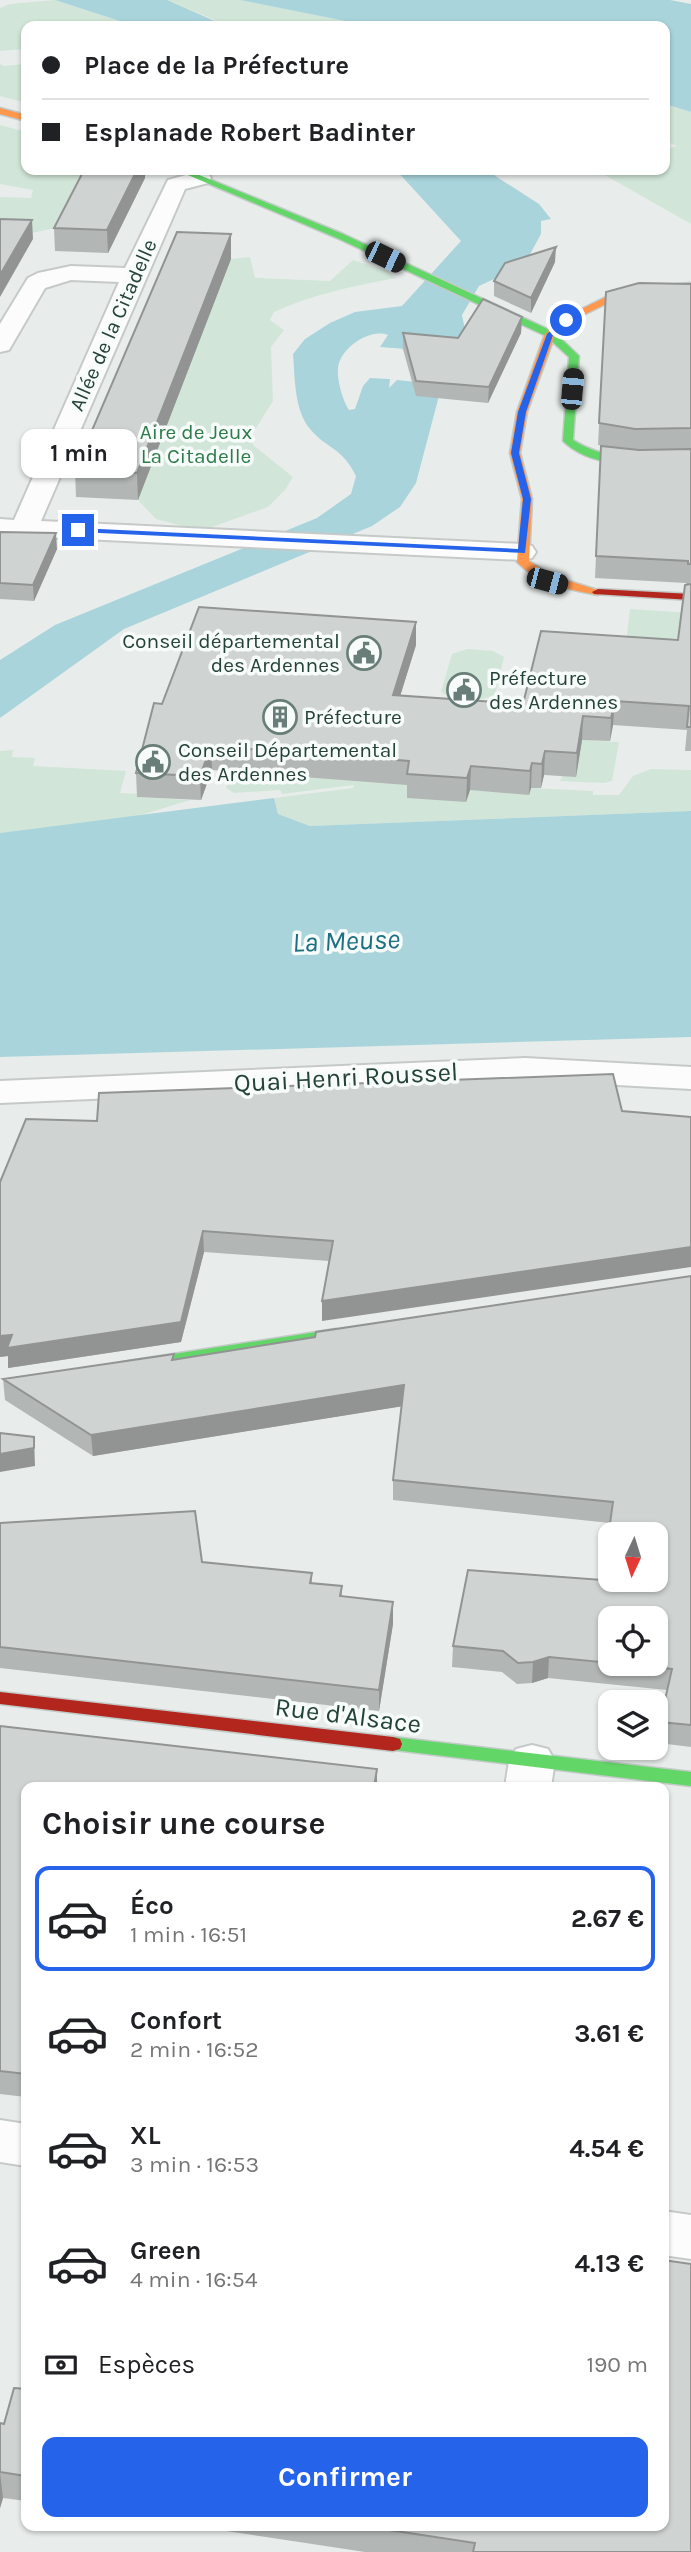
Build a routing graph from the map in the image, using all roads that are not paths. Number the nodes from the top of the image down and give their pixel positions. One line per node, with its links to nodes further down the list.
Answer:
1 (0, 111): 2 (main road)
2 (21, 117)
3 (189, 175): 5 (street, Allée de la Citadelle)
4 (192, 175): 10 (main road)
5 (134, 276): 12 (street); 14 (street, Allée de la Citadelle)
6 (691, 286): 7 (main road)
7 (611, 298): 8 (main road); 11 (main road)
8 (561, 304)
9 (530, 309): 10 (main road)
10 (508, 314): 11 (main road)
11 (550, 334): 13 (main road); 15 (main road)
12 (0, 345)
13 (691, 460)
14 (12, 527): 15 (street)
15 (522, 552): 16 (main road)
16 (691, 597)
17 (691, 1078): 18 (street, Quai Henri Roussel)
18 (2, 1095)
19 (345, 1333): 20 (main road)
20 (111, 1368)
21 (0, 1698): 22 (main road, Rue d'Alsace)
22 (530, 1774): 23 (main road, Rue d'Alsace)
23 (691, 1779)
24 (0, 2141): 25 (street)
25 (21, 2144)
26 (669, 2234): 27 (street)
27 (691, 2236)

